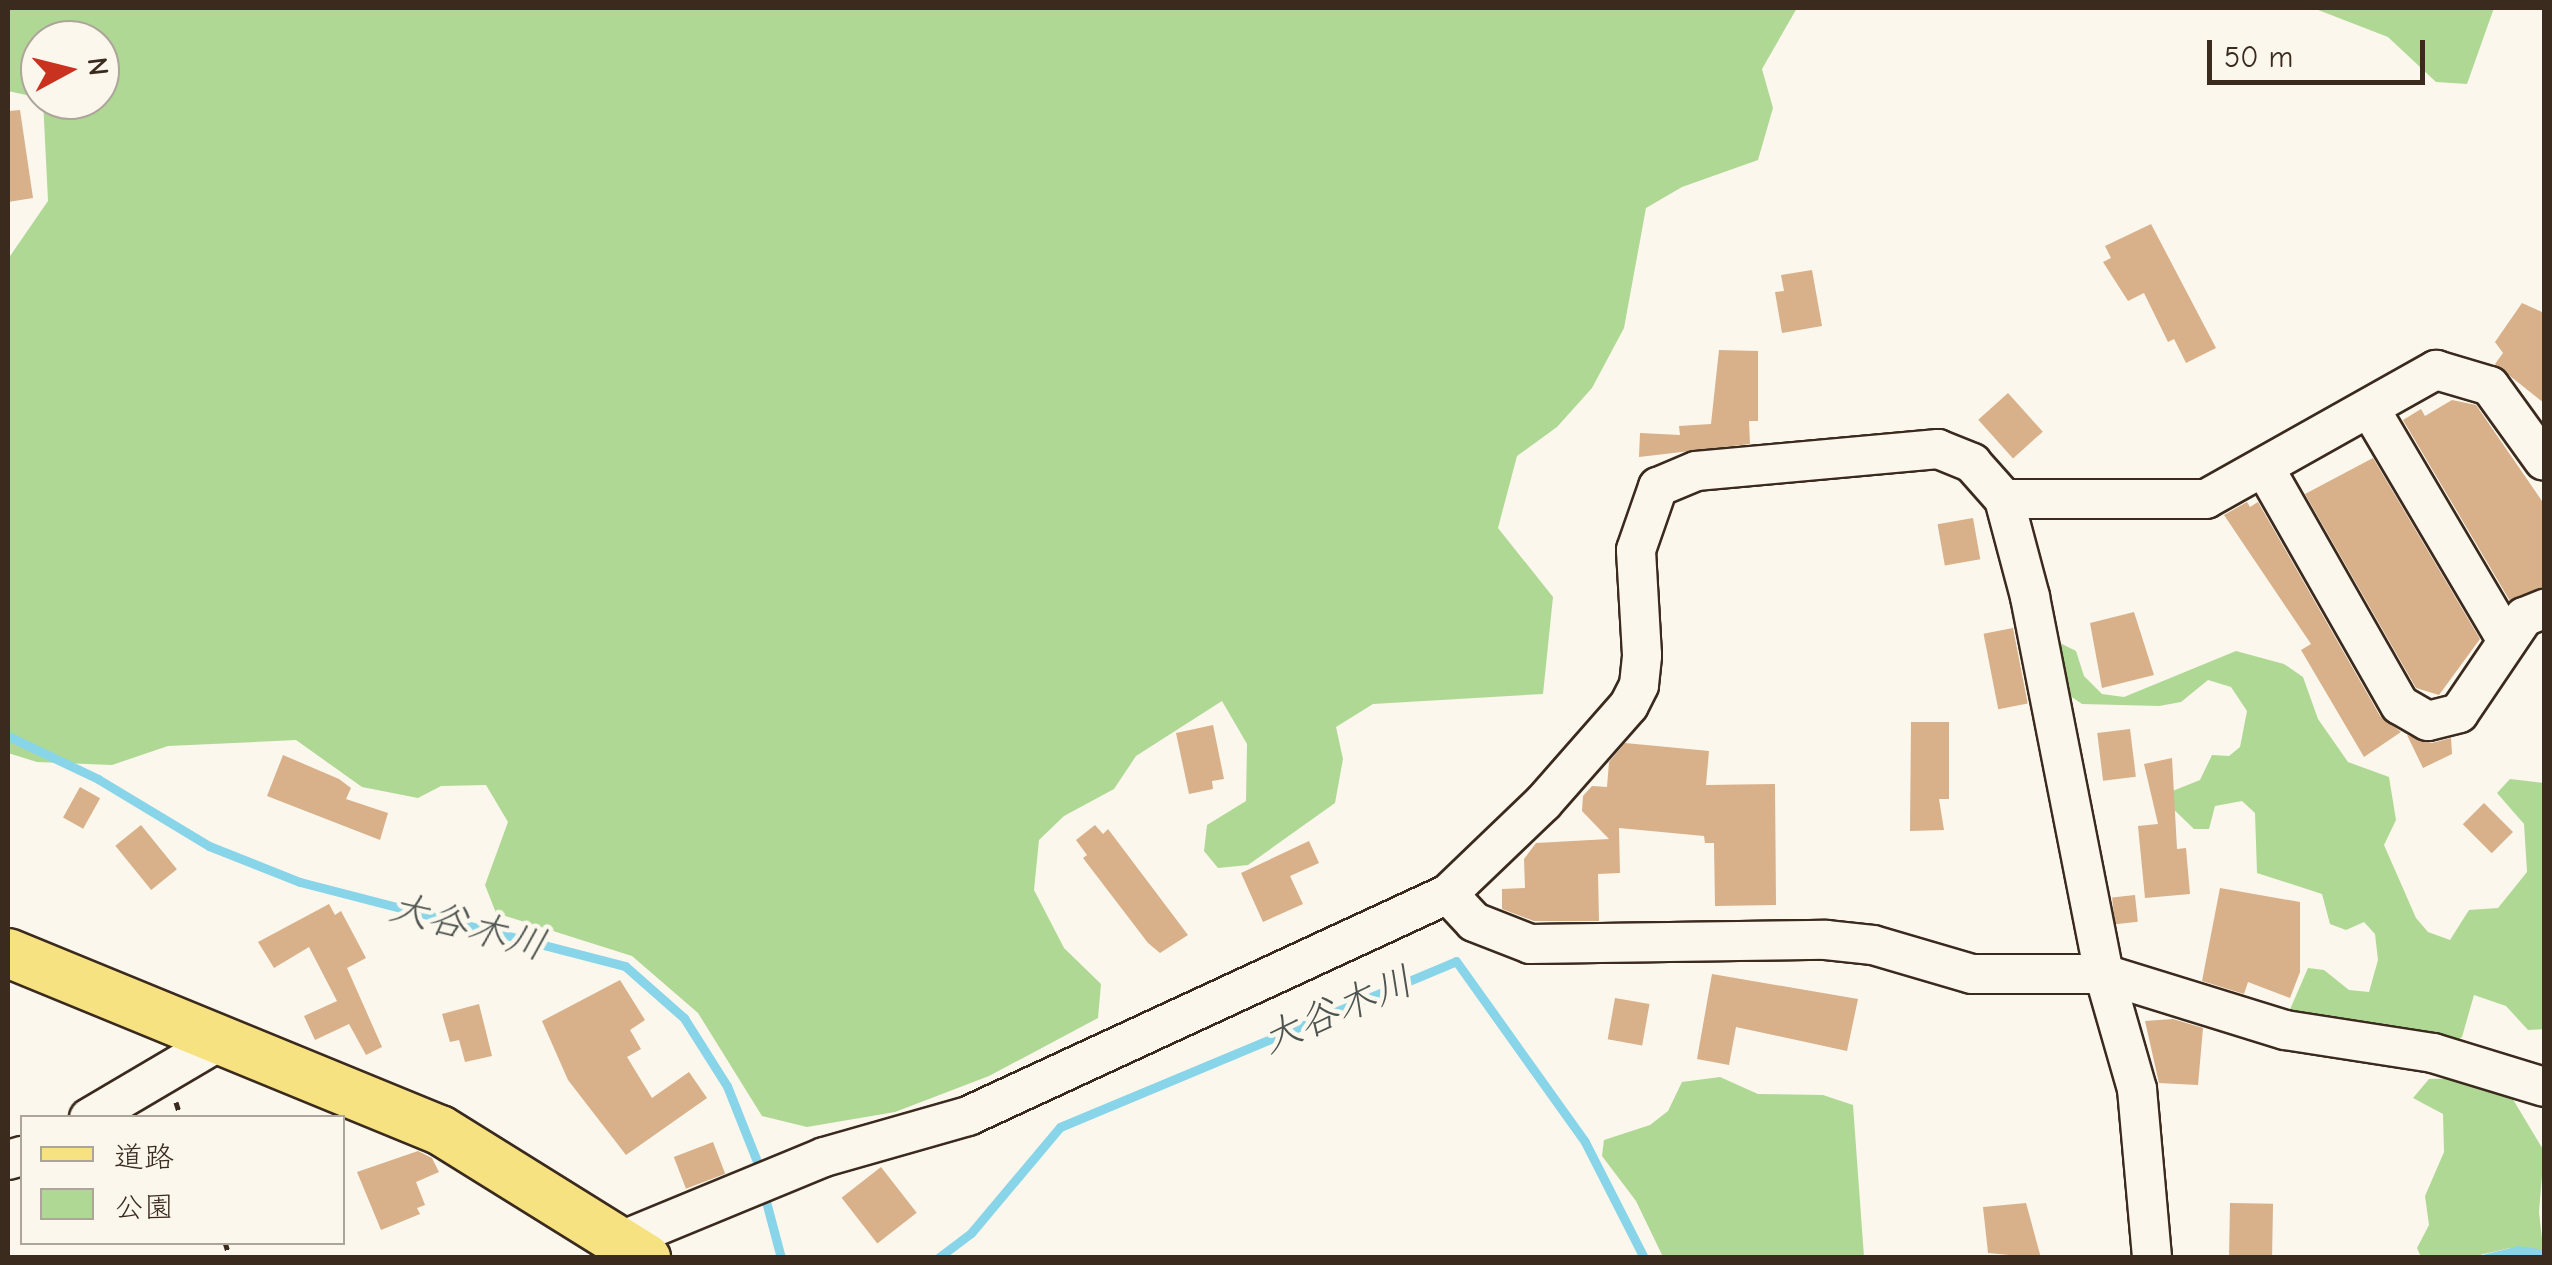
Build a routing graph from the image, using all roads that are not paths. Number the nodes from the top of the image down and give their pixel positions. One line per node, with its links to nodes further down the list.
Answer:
1 (2370, 409): 2 (street); 3 (street); 6 (street)
2 (2542, 451)
3 (2264, 467): 4 (street); 6 (street)
4 (2004, 498): 7 (street); 9 (street)
5 (2544, 609): 6 (street)
6 (2506, 640)
7 (1448, 894): 9 (street); 13 (street)
8 (8, 953): 10 (main road)
9 (2104, 974): 11 (street); 14 (street)
10 (225, 1038): 12 (street); 13 (main road)
11 (2544, 1087)
12 (94, 1115)
13 (634, 1249)
14 (2152, 1258)

